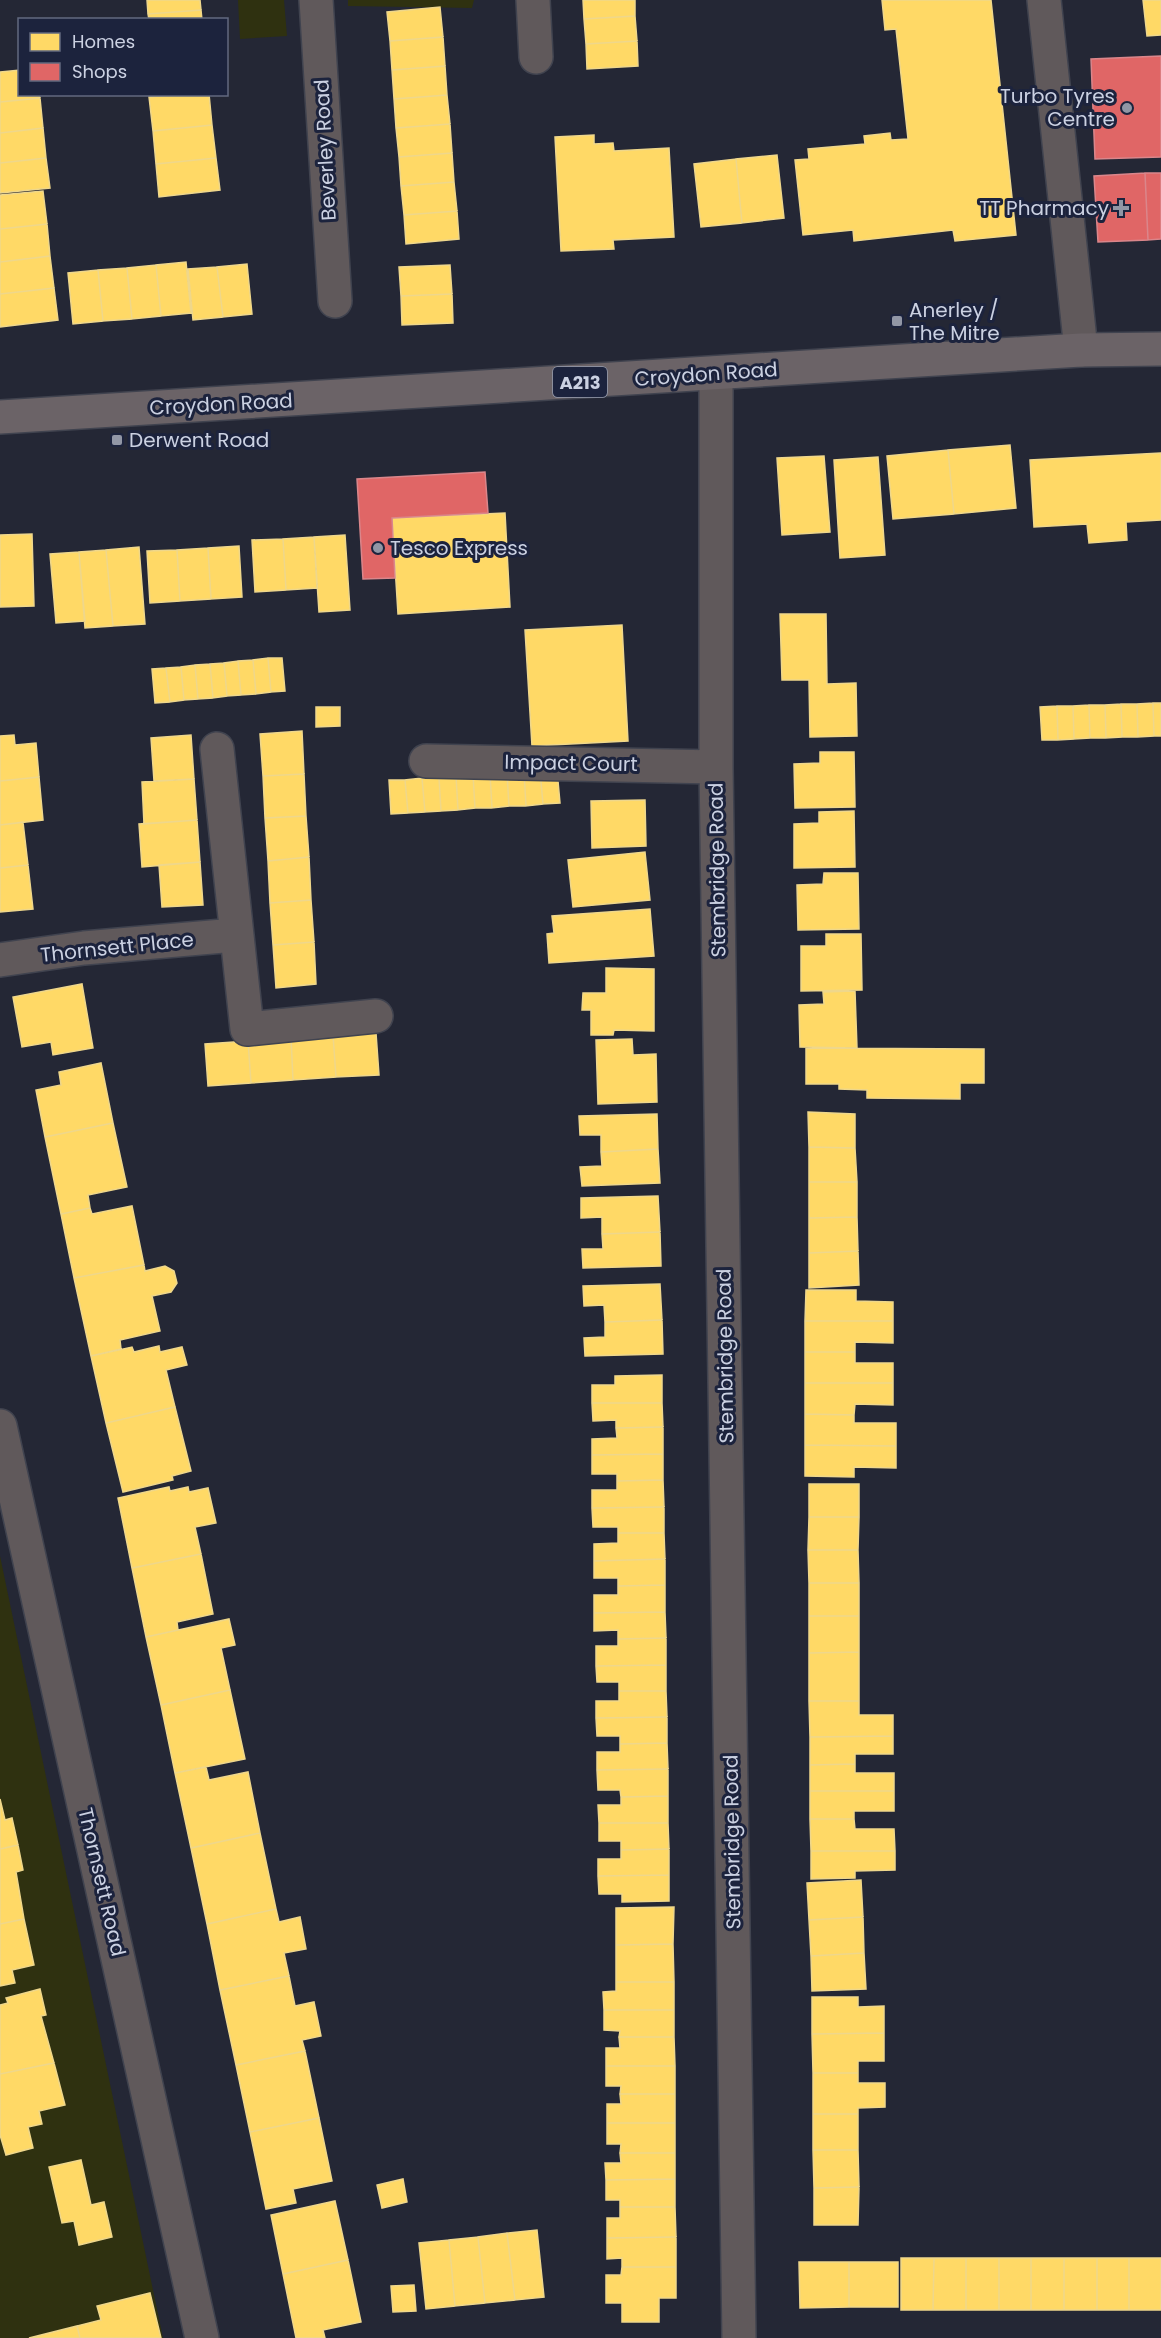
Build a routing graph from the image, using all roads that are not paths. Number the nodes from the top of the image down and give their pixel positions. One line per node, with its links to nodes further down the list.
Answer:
1 (316, 0): 5 (street, Beverley Road)
2 (533, 0): 4 (street)
3 (1044, 0): 7 (street)
4 (536, 57)
5 (335, 301)
6 (1161, 349): 7 (main road, Croydon Road / A213)
7 (1081, 350): 8 (main road, Croydon Road / A213)
8 (716, 373): 9 (main road, Croydon Road / A213); 12 (street, Stembridge Road)
9 (0, 417)
10 (217, 748): 13 (street)
11 (426, 761): 12 (street, Impact Court)
12 (716, 767): 18 (street, Stembridge Road)
13 (235, 935): 14 (street, Thornsett Place); 15 (street)
14 (0, 960)
15 (376, 1016)
16 (0, 1426): 17 (street, Thornsett Road)
17 (202, 2338)
18 (739, 2338)

